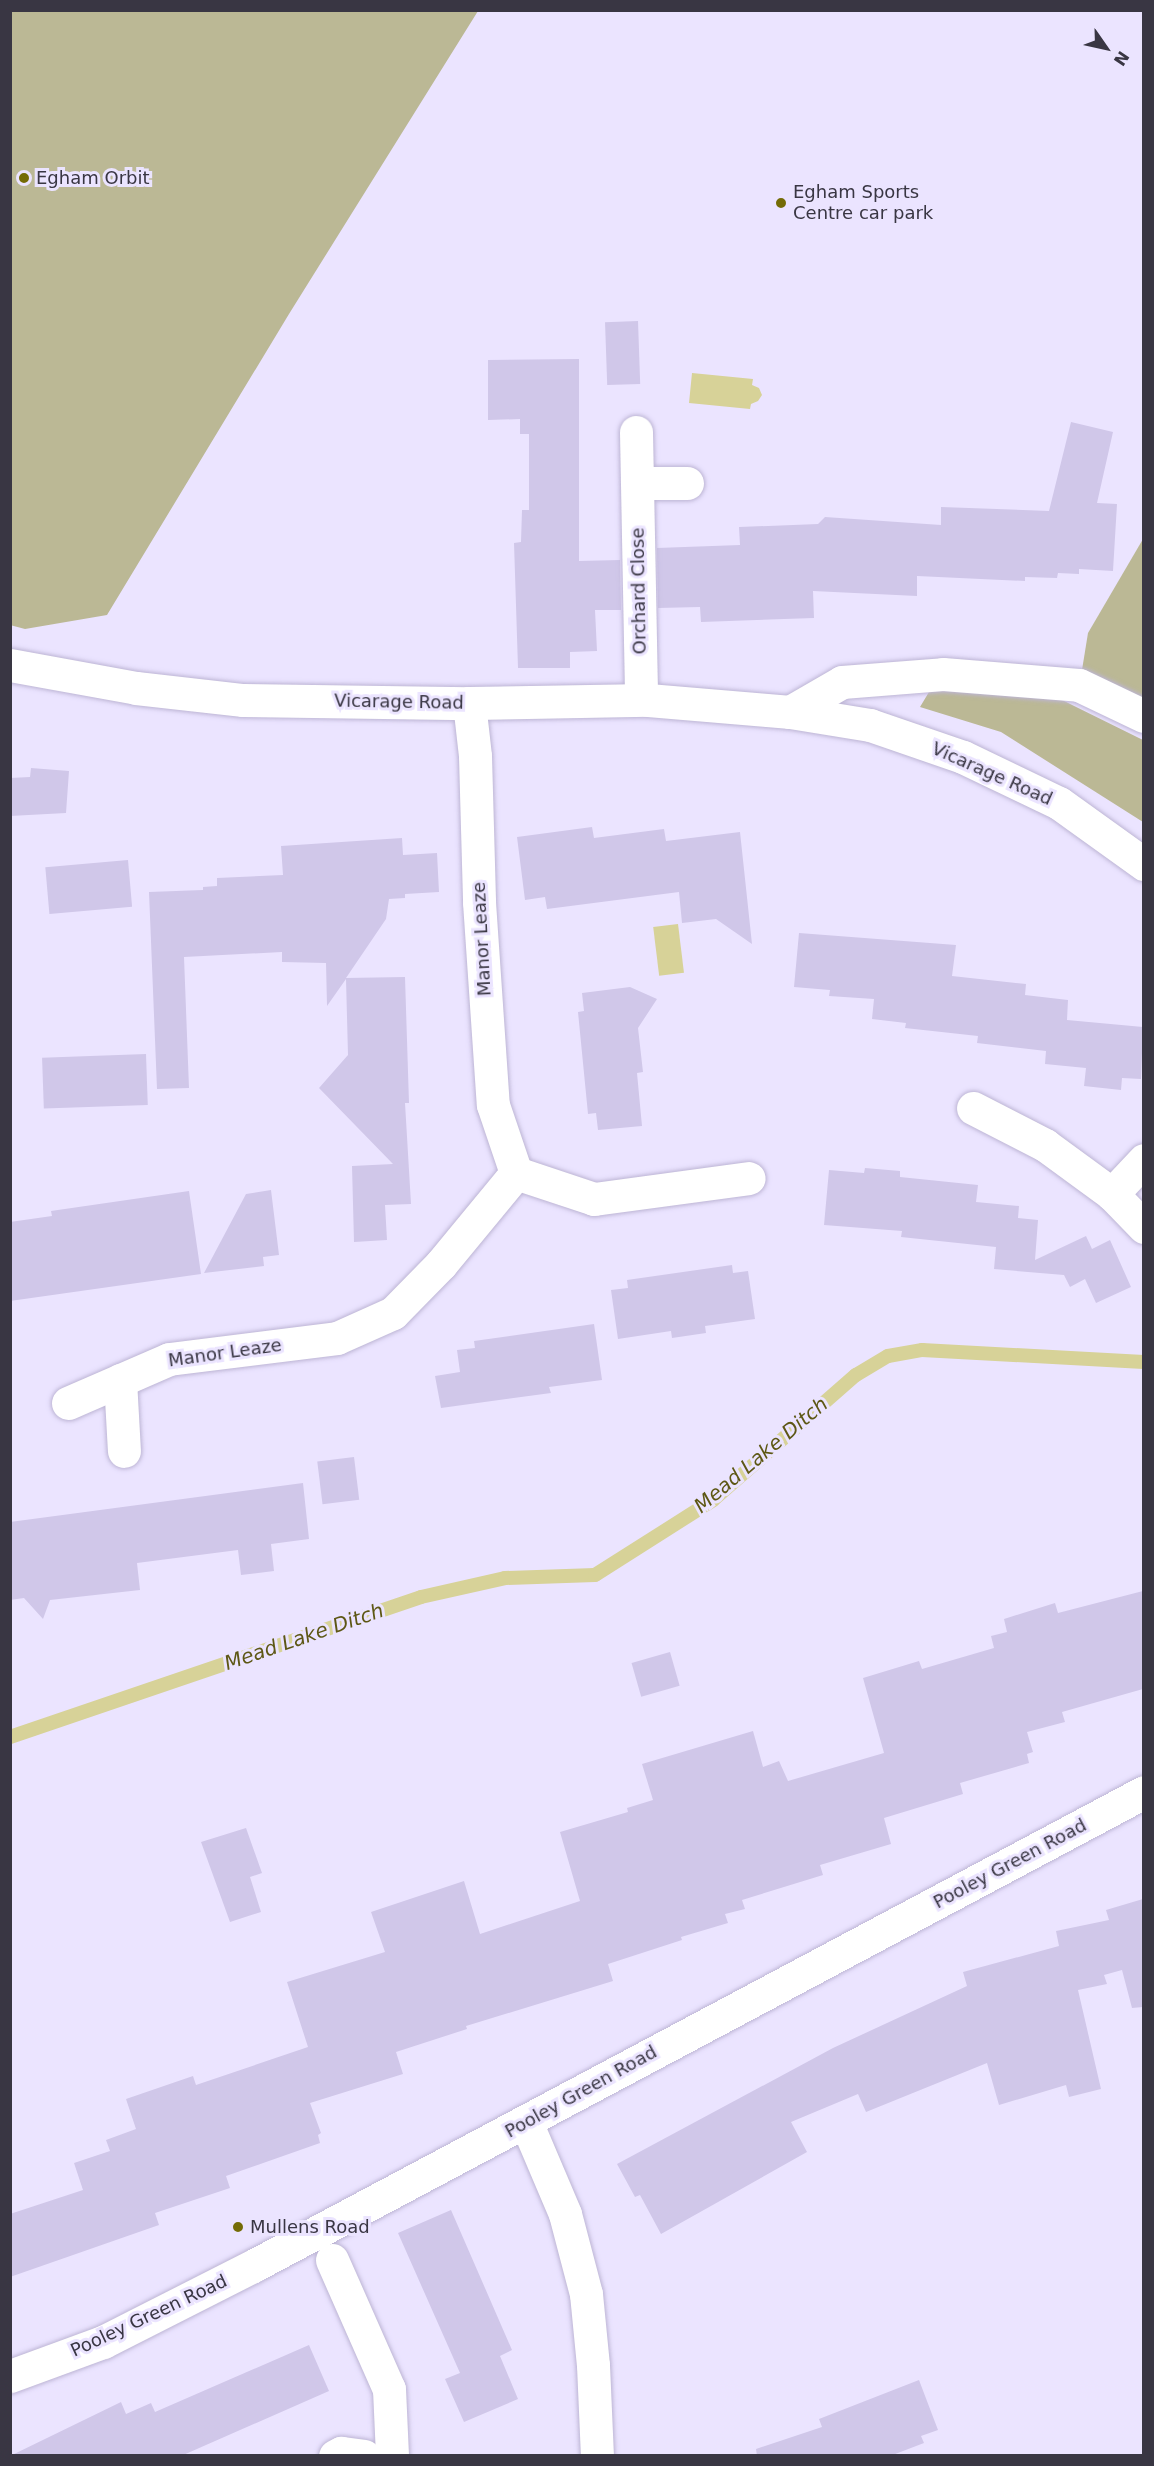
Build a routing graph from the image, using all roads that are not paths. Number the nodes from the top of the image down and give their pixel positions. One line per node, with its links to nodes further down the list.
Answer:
1 (636, 432): 2 (street, Orchard Close)
2 (638, 483): 3 (street); 5 (street, Orchard Close)
3 (687, 483)
4 (10, 665): 6 (street, Vicarage Road)
5 (641, 699): 6 (street, Vicarage Road); 7 (street, Vicarage Road)
6 (469, 703): 12 (street, Manor Leaze)
7 (790, 712): 8 (street); 9 (street, Vicarage Road)
8 (1143, 716)
9 (1143, 864)
10 (974, 1108): 14 (street)
11 (1143, 1160): 14 (street)
12 (516, 1173): 13 (street); 16 (street, Manor Leaze)
13 (749, 1178)
14 (1112, 1194): 15 (street)
15 (1143, 1227)
16 (120, 1380): 17 (street, Manor Leaze); 18 (street)
17 (68, 1403)
18 (124, 1450)
19 (1143, 1792): 20 (street, Pooley Green Road)
20 (526, 2122): 22 (street, Pooley Green Road); 26 (street)
21 (332, 2260): 25 (street)
22 (10, 2376)
23 (335, 2456): 24 (street)
24 (364, 2456)
25 (392, 2456)
26 (597, 2456)

